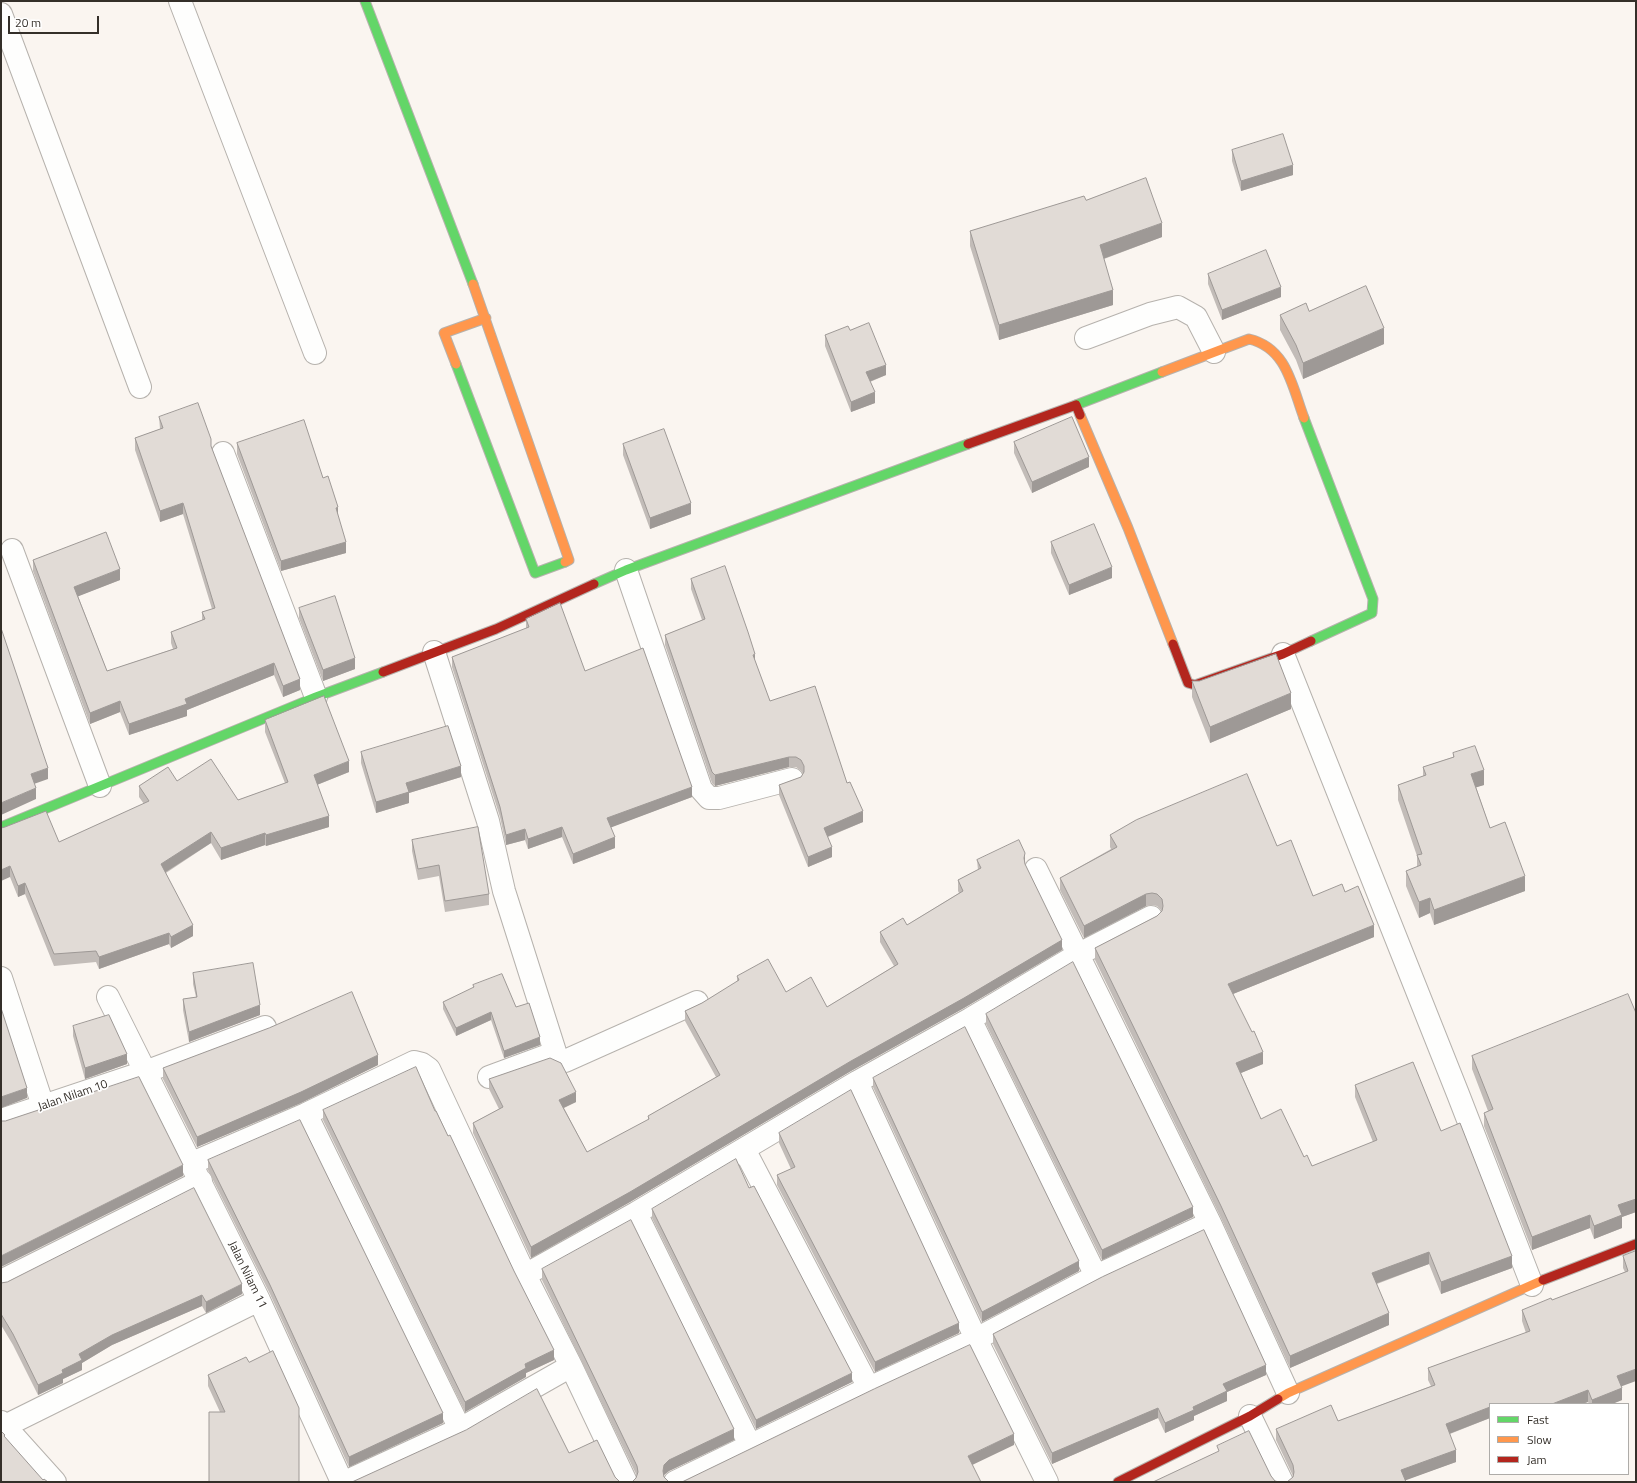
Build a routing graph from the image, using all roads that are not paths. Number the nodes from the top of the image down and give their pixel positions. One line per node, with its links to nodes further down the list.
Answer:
1 (180, 1): 7 (street)
2 (365, 1): 4 (street)
3 (1, 14): 8 (street)
4 (486, 318): 4 (street)
5 (1086, 338): 6 (street)
6 (1214, 352): 9 (street); 14 (street)
7 (315, 353)
8 (140, 387)
9 (1076, 405): 12 (street); 14 (street)
10 (224, 453): 15 (street)
11 (12, 550): 17 (street)
12 (626, 570): 13 (street); 16 (street)
13 (434, 652): 15 (street); 27 (street)
14 (1283, 654): 42 (street)
15 (316, 697): 17 (street)
16 (792, 779)
17 (100, 786): 18 (street)
18 (1, 827)
19 (1036, 869): 21 (street)
20 (1151, 917): 21 (street)
21 (1079, 954): 25 (street); 37 (street)
22 (1, 978): 31 (street)
23 (108, 997): 28 (street, Jalan Nilam 11)
24 (697, 1002): 27 (street)
25 (970, 1019): 30 (street); 40 (street)
26 (265, 1027): 28 (street, Jalan Nilam 10)
27 (554, 1053): 29 (street)
28 (145, 1072): 31 (street, Jalan Nilam 10); 35 (street, Jalan Nilam 11)
29 (489, 1077)
30 (856, 1082): 34 (street); 44 (street)
31 (43, 1106): 33 (street, Jalan Nilam 10)
32 (306, 1114): 35 (street); 39 (street); 50 (street)
33 (1, 1120)
34 (744, 1149): 36 (street); 46 (street)
35 (196, 1172): 41 (street); 43 (street, Jalan Nilam 11)
36 (636, 1213): 39 (street); 51 (street)
37 (1210, 1223): 40 (street); 47 (street)
38 (1636, 1244): 42 (street)
39 (525, 1275): 45 (street)
40 (1096, 1276): 44 (street)
41 (1, 1281)
42 (1532, 1285): 47 (street)
43 (259, 1300): 49 (street); 53 (street, Jalan Nilam 11)
44 (976, 1339): 46 (street); 56 (street)
45 (571, 1366): 50 (street); 54 (street)
46 (869, 1388): 51 (street)
47 (1288, 1393): 48 (street)
48 (1250, 1416): 57 (street); 58 (street)
49 (3, 1424): 52 (street)
50 (460, 1429): 53 (street)
51 (750, 1445): 55 (street)
52 (55, 1482)
53 (344, 1482)
54 (626, 1482)
55 (675, 1482)
56 (1047, 1482)
57 (1118, 1482)
58 (1282, 1482)

